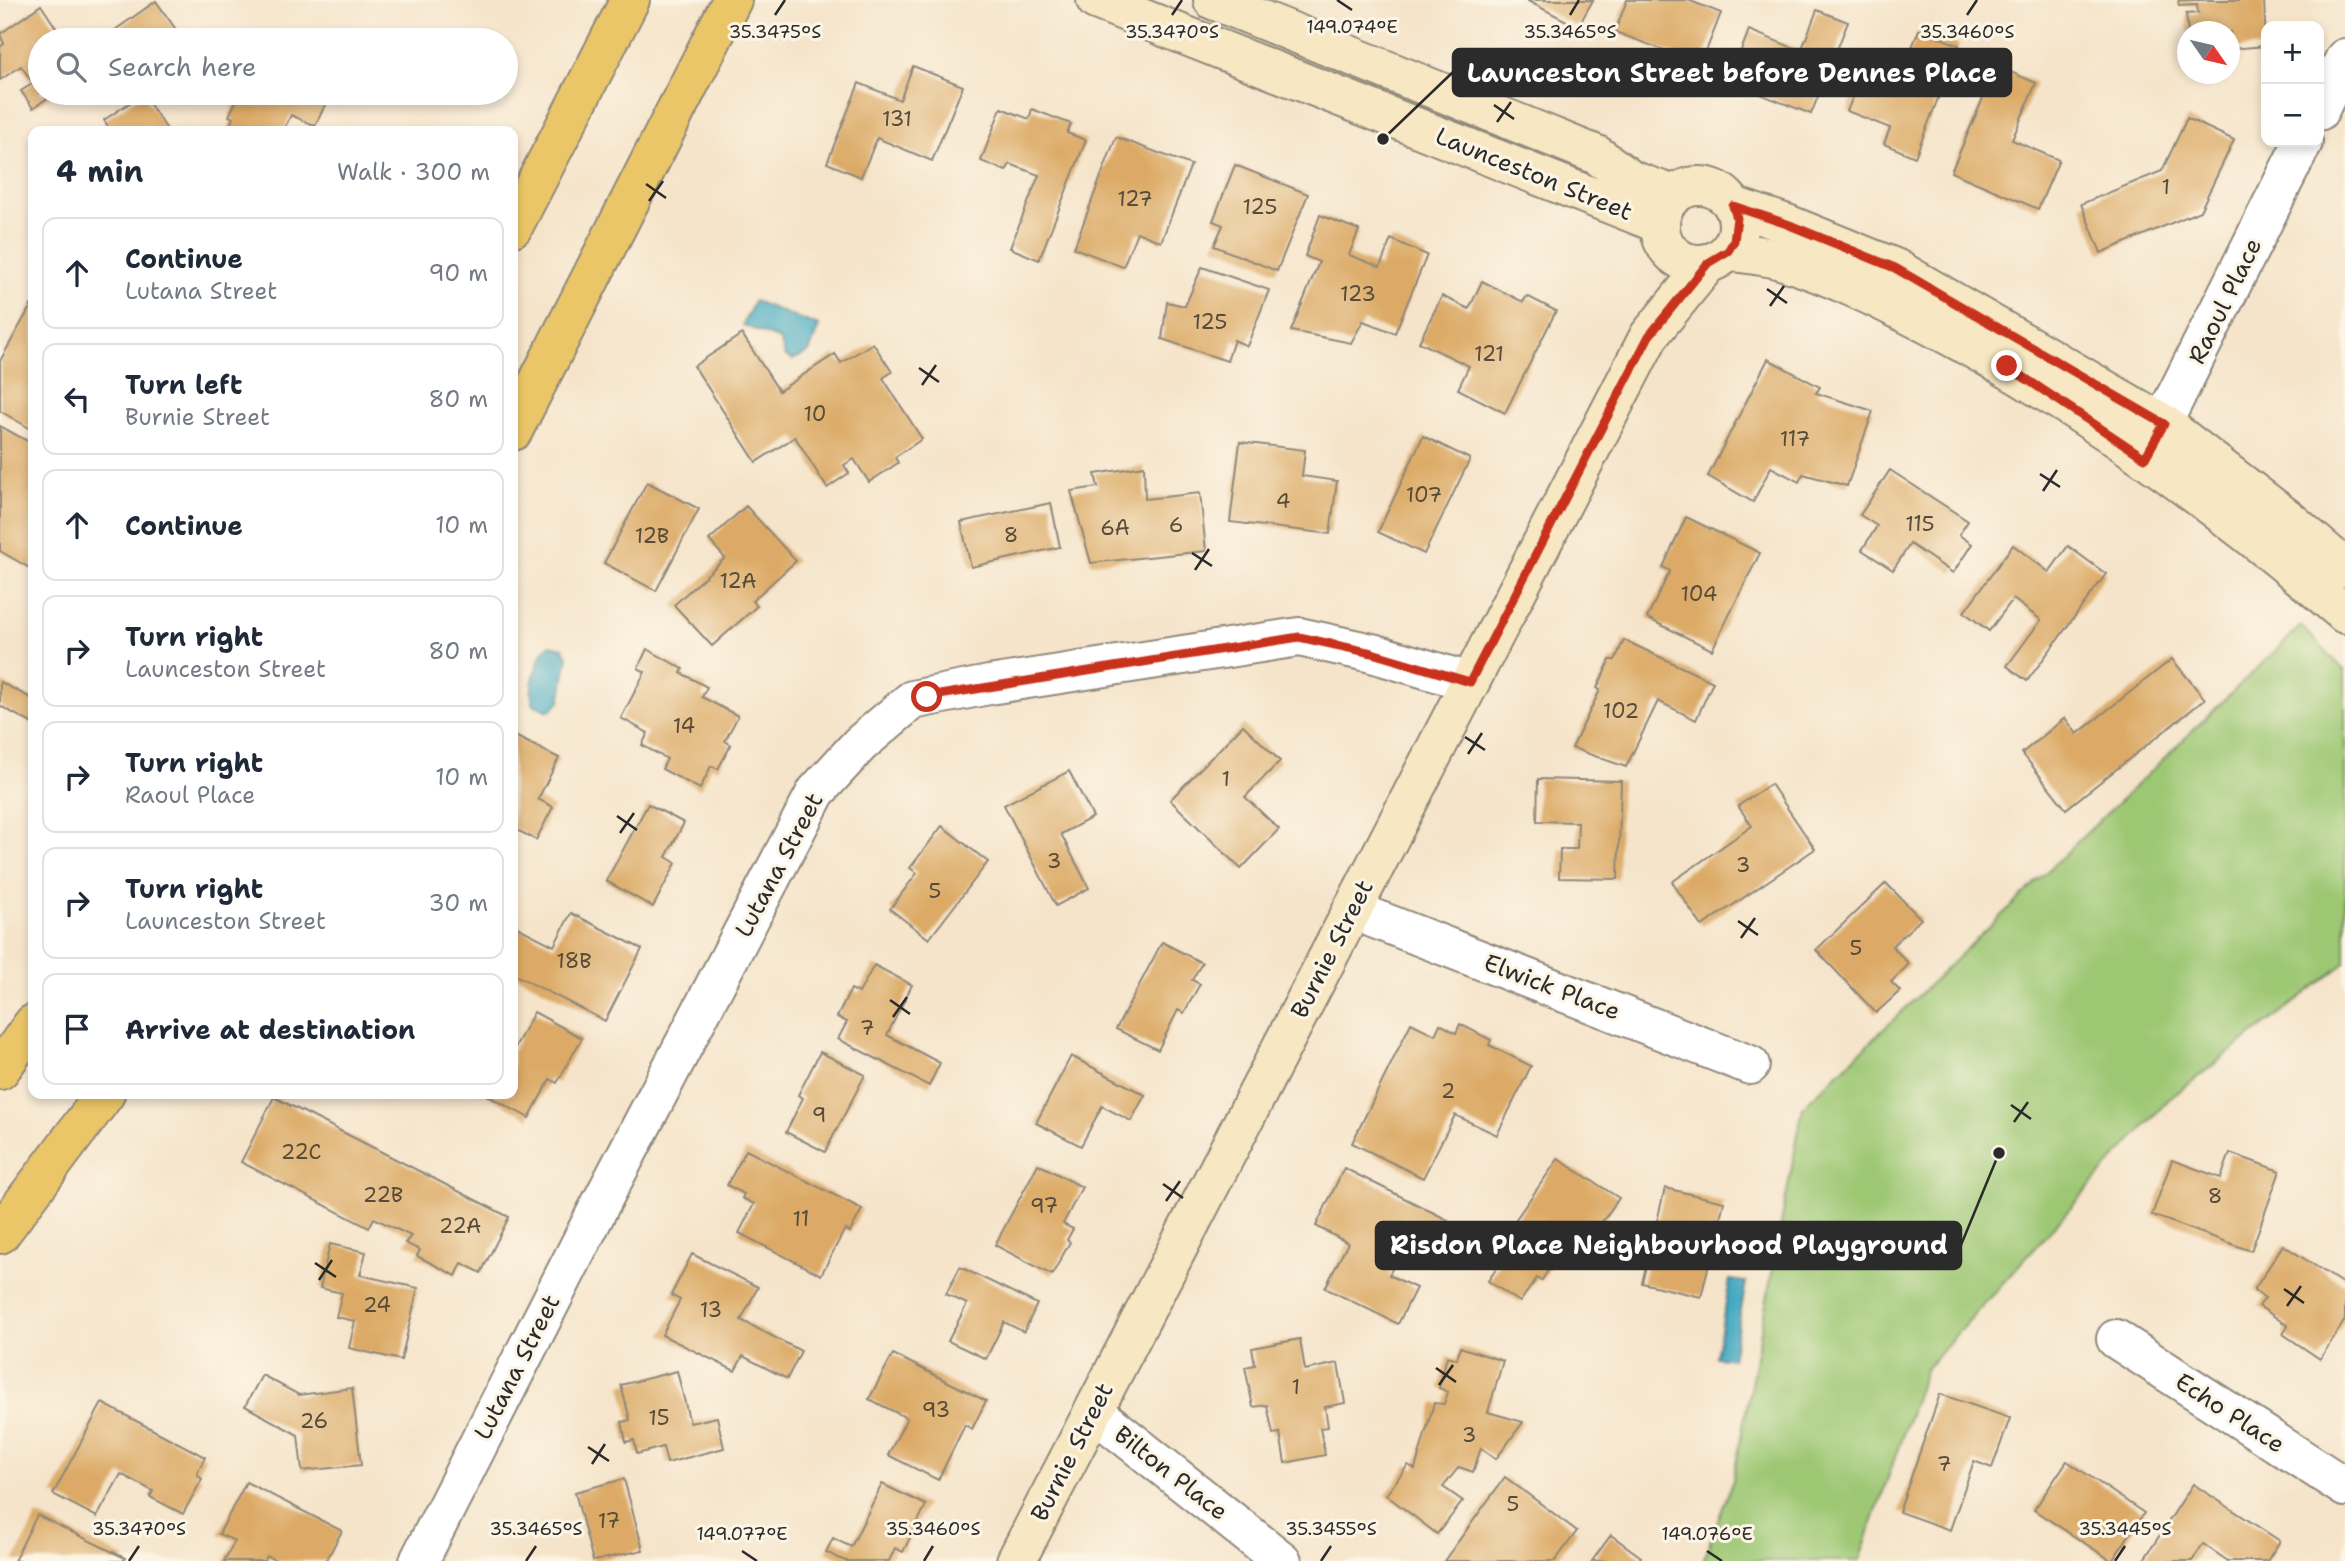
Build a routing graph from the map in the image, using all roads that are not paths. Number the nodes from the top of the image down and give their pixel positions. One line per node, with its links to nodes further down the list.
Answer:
1 (630, 0): 11 (main road)
2 (751, 0): 5 (main road)
3 (1096, 0): 6 (main road, Launceston Street)
4 (1213, 0): 6 (street); 12 (main road, Launceston Street)
5 (724, 17): 15 (main road)
6 (1195, 39): 12 (main road, Launceston Street)
7 (2345, 58): 8 (street)
8 (2324, 101)
9 (2301, 147): 16 (street, Raoul Place)
10 (1733, 206): 12 (main road); 13 (main road); 16 (main road)
11 (518, 217)
12 (1667, 222): 13 (main road); 14 (main road, Burnie Street)
13 (1718, 257): 14 (main road, Burnie Street); 17 (main road)
14 (1649, 336): 20 (main road, Burnie Street)
15 (518, 421)
16 (2164, 424): 17 (street, Raoul Place); 18 (main road)
17 (2145, 458): 19 (main road)
18 (2345, 568)
19 (2345, 614)
20 (1470, 682): 21 (main road, Burnie Street); 30 (street, Lutana Street)
21 (1352, 910): 23 (street, Elwick Place); 28 (main road, Burnie Street)
22 (28, 1031): 24 (main road)
23 (1750, 1065)
24 (0, 1070)
25 (101, 1099): 26 (main road)
26 (0, 1234)
27 (2116, 1339): 29 (street, Echo Place)
28 (1093, 1411): 31 (main road, Burnie Street); 32 (street, Bilton Place)
29 (2345, 1487)
30 (419, 1561)
31 (1016, 1561)
32 (1282, 1561)

